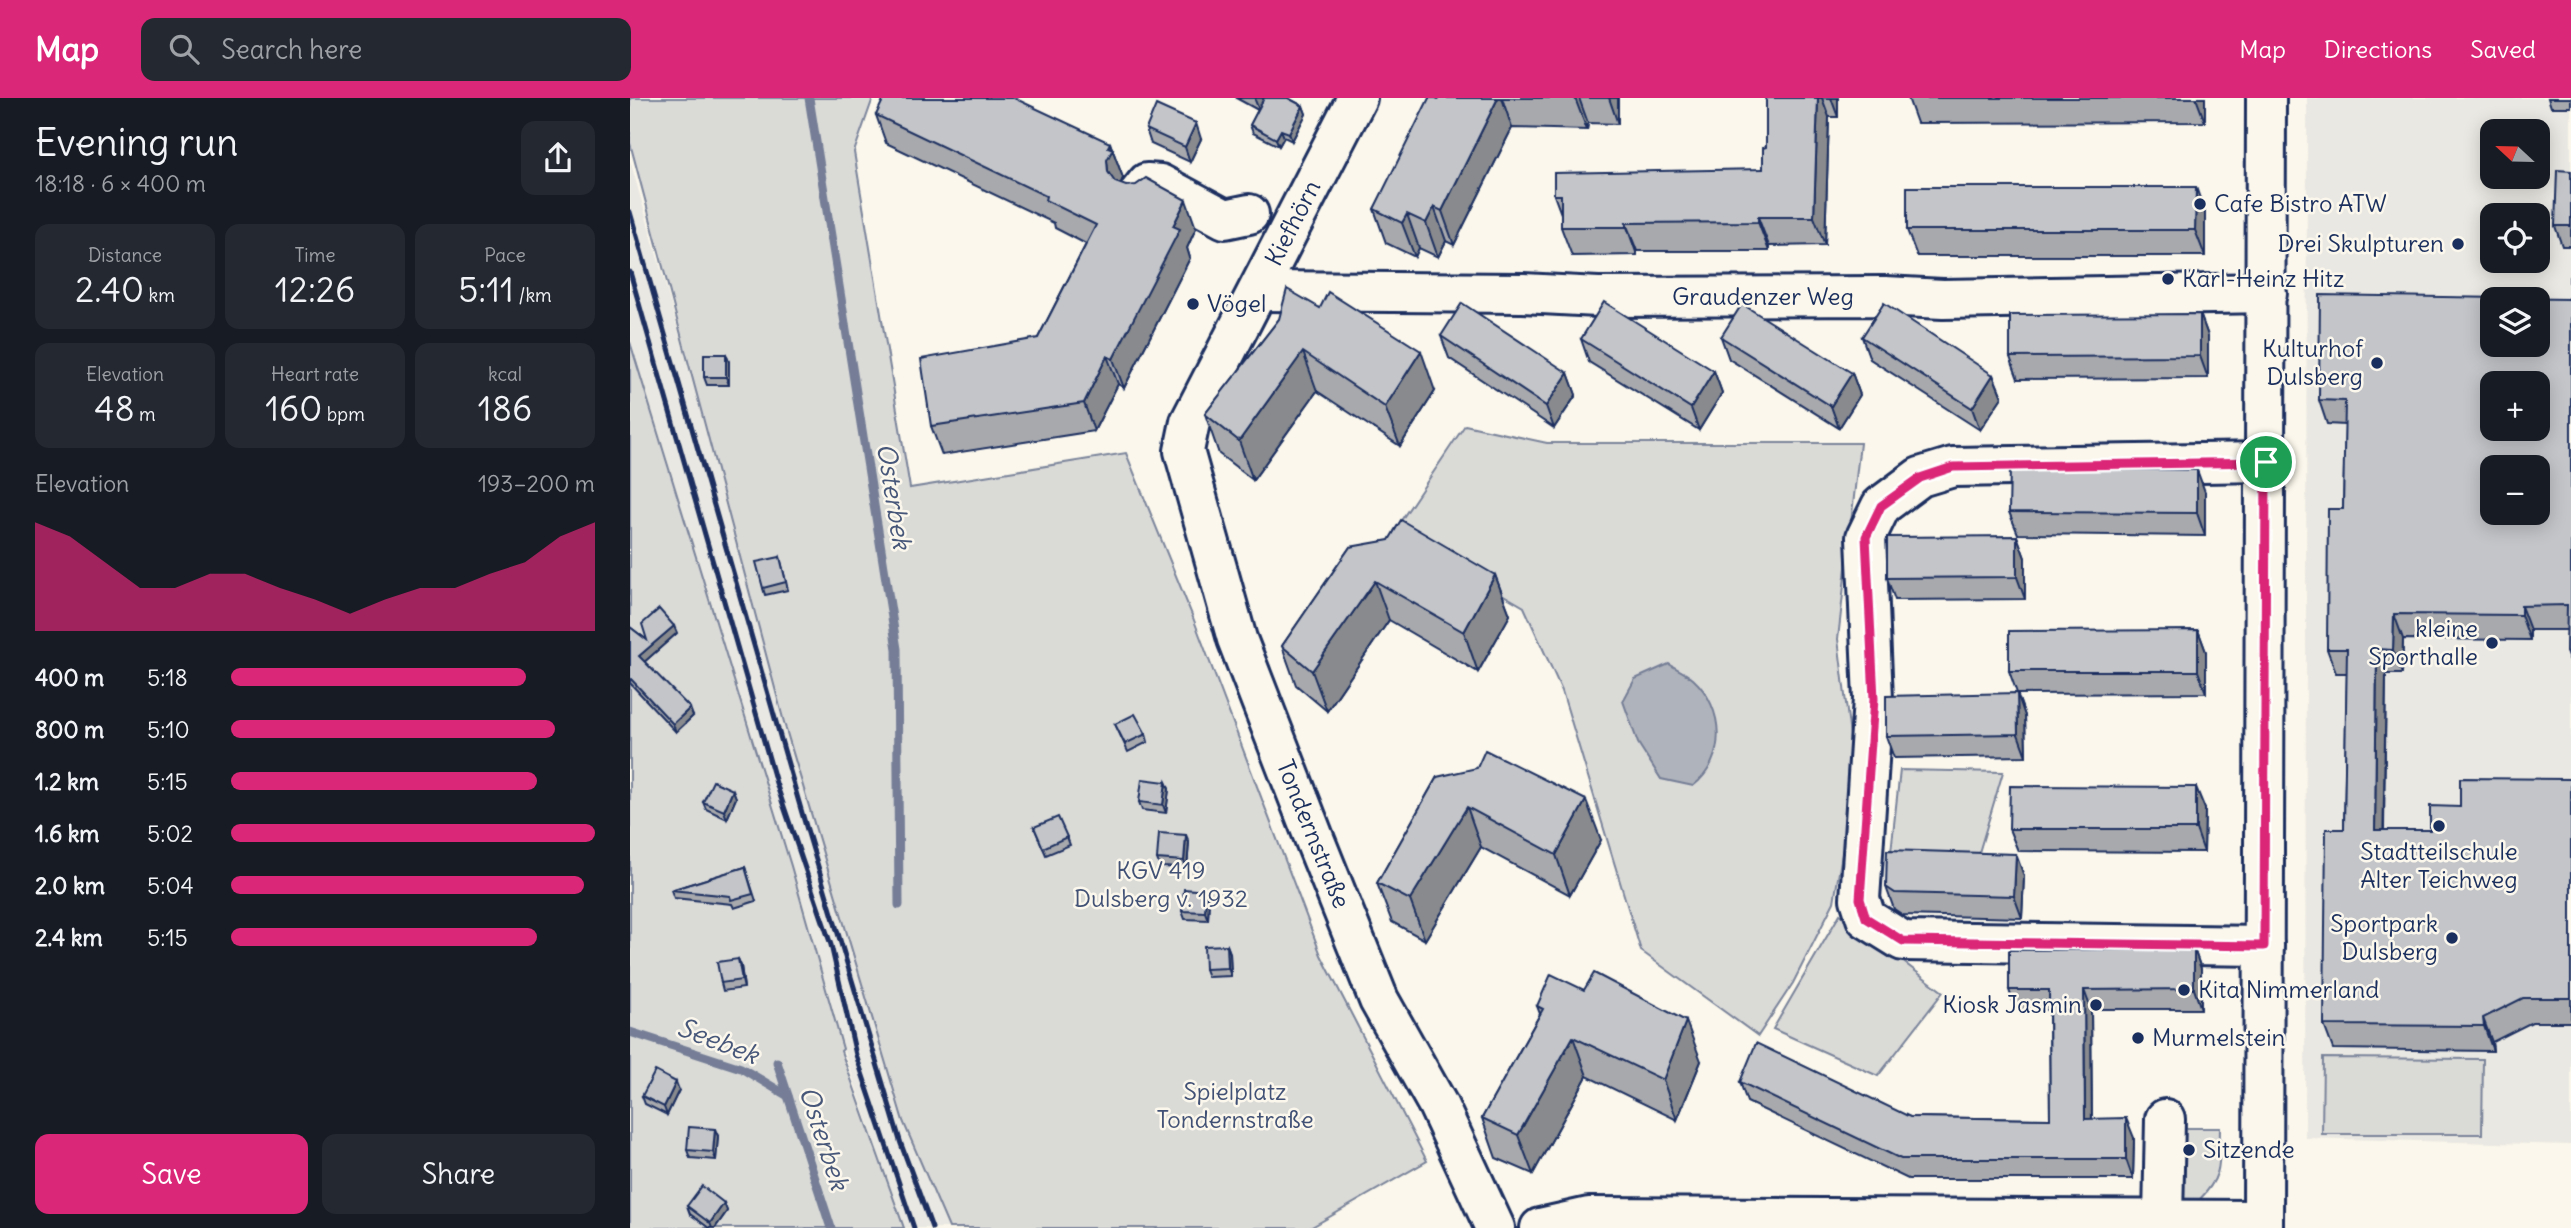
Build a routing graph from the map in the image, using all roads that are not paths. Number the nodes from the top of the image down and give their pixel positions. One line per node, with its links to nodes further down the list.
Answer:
1 (1357, 98): 5 (street, Kiefhörn)
2 (2266, 98): 6 (street)
3 (1139, 193): 4 (street)
4 (1249, 214)
5 (1259, 291): 6 (street, Graudenzer Weg); 7 (street, Kiefhörn)
6 (2267, 293): 8 (street)
7 (1190, 422): 13 (street, Tondernstraße)
8 (2266, 462): 9 (street); 9 (street)
9 (2264, 946): 12 (street)
10 (2165, 1119): 11 (street)
11 (2163, 1219): 12 (street); 14 (street)
12 (2263, 1224)
13 (1488, 1226)
14 (1540, 1228)

